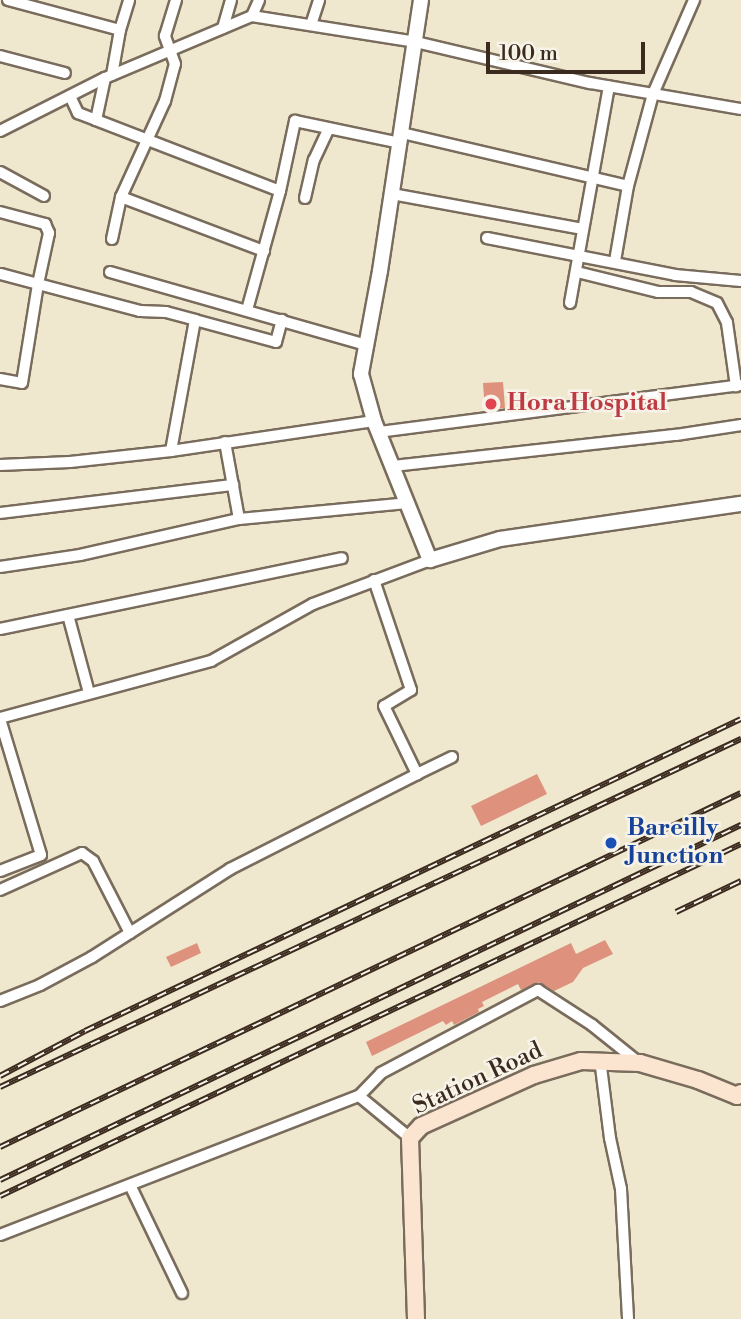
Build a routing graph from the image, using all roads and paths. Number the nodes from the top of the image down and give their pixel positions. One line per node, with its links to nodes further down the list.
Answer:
1 (8, 0): 12 (street)
2 (129, 0): 12 (street)
3 (176, 0): 14 (street)
4 (231, 0): 11 (street)
5 (259, 0): 9 (street)
6 (319, 0): 10 (street)
7 (421, 0): 13 (street)
8 (694, 0): 19 (street)
9 (252, 16): 10 (street); 11 (street)
10 (311, 25): 13 (street)
11 (223, 28): 14 (street)
12 (120, 30): 17 (street)
13 (416, 42): 18 (street); 25 (street)
14 (170, 50): 17 (street); 26 (street)
15 (0, 56): 16 (street)
16 (65, 73)
17 (109, 77): 20 (street); 22 (street)
18 (609, 86): 19 (street); 28 (street)
19 (653, 94): 21 (street); 29 (street)
20 (69, 96): 22 (street); 24 (street)
21 (741, 109)
22 (96, 120): 26 (street)
23 (329, 128): 25 (street); 30 (street); 34 (street)
24 (0, 131)
25 (401, 138): 28 (street); 31 (street)
26 (145, 140): 30 (street); 33 (street)
27 (0, 172): 32 (street)
28 (591, 179): 29 (street); 36 (street)
29 (628, 186): 41 (street)
30 (280, 191): 39 (street)
31 (392, 194): 36 (street); 51 (street)
32 (44, 197)
33 (121, 197): 38 (street); 39 (street)
34 (305, 198)
35 (0, 212): 46 (street)
36 (583, 229): 40 (street)
37 (487, 238): 40 (street)
38 (112, 239)
39 (264, 251): 48 (street)
40 (579, 255): 41 (street); 43 (street)
41 (615, 261): 45 (street)
42 (110, 272): 48 (street)
43 (578, 272): 47 (street); 53 (street)
44 (0, 274): 46 (street)
45 (741, 281)
46 (38, 284): 49 (street); 52 (street)
47 (570, 303)
48 (247, 310): 50 (street)
49 (195, 320): 50 (street); 57 (street)
50 (282, 320): 51 (street)
51 (366, 345): 55 (street)
52 (0, 379)
53 (738, 385): 55 (street)
54 (741, 425): 59 (street)
55 (376, 426): 56 (street); 59 (street)
56 (225, 442): 57 (street); 60 (street)
57 (171, 451): 58 (street)
58 (0, 464)
59 (393, 466): 61 (street)
60 (233, 485): 63 (street); 64 (street)
61 (407, 503): 64 (street); 66 (street)
62 (741, 504): 66 (street)
63 (0, 513)
64 (239, 519): 67 (street)
65 (342, 558): 69 (street)
66 (430, 560): 68 (street)
67 (0, 567)
68 (374, 580): 71 (street); 74 (street)
69 (68, 615): 70 (street); 71 (street)
70 (0, 629)
71 (89, 693): 72 (street)
72 (0, 719): 75 (street)
73 (452, 757): 74 (street)
74 (417, 774): 79 (street)
75 (41, 855): 76 (street); 77 (street)
76 (49, 868): 78 (street); 79 (street)
77 (0, 871)
78 (0, 890)
79 (130, 933): 80 (street)
80 (0, 1001)
81 (600, 1059): 82 (main road, Station Road); 85 (main road, Station Road); 90 (street)
82 (639, 1063): 83 (street); 84 (main road, Station Road)
83 (359, 1096): 85 (street); 86 (street)
84 (740, 1096)
85 (410, 1138): 89 (main road, Station Road)
86 (130, 1185): 87 (street); 88 (street)
87 (0, 1235)
88 (182, 1293)
89 (416, 1319)
90 (628, 1319)

